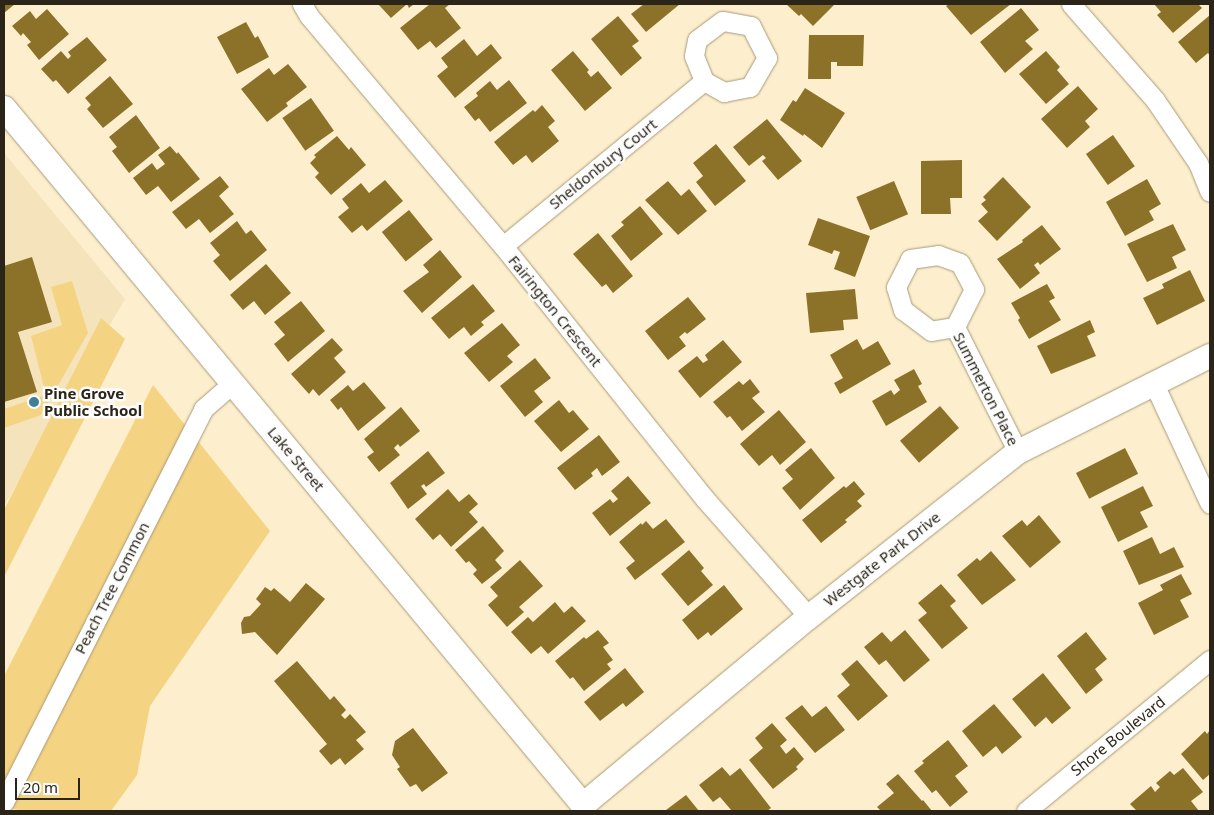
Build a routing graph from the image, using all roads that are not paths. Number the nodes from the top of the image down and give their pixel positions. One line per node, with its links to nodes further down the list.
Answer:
1 (302, 4): 6 (street, Fairington Crescent)
2 (1072, 4): 5 (street)
3 (704, 81): 6 (street, Sheldonbury Court)
4 (4, 108): 9 (street, Lake Street)
5 (1210, 192)
6 (503, 246): 13 (street, Fairington Crescent)
7 (955, 326): 7 (street, Summerton Place); 11 (street, Summerton Place)
8 (1210, 356): 10 (street, Westgate Park Drive)
9 (233, 382): 15 (street, Peach Tree Common); 16 (street, Lake Street)
10 (1154, 384): 11 (street, Westgate Park Drive); 12 (street)
11 (1018, 452): 13 (street, Westgate Park Drive)
12 (1210, 504)
13 (809, 617): 16 (street, Westgate Park Drive)
14 (1210, 660): 17 (street, Shore Boulevard)
15 (4, 802)
16 (586, 808)
17 (1026, 811)

